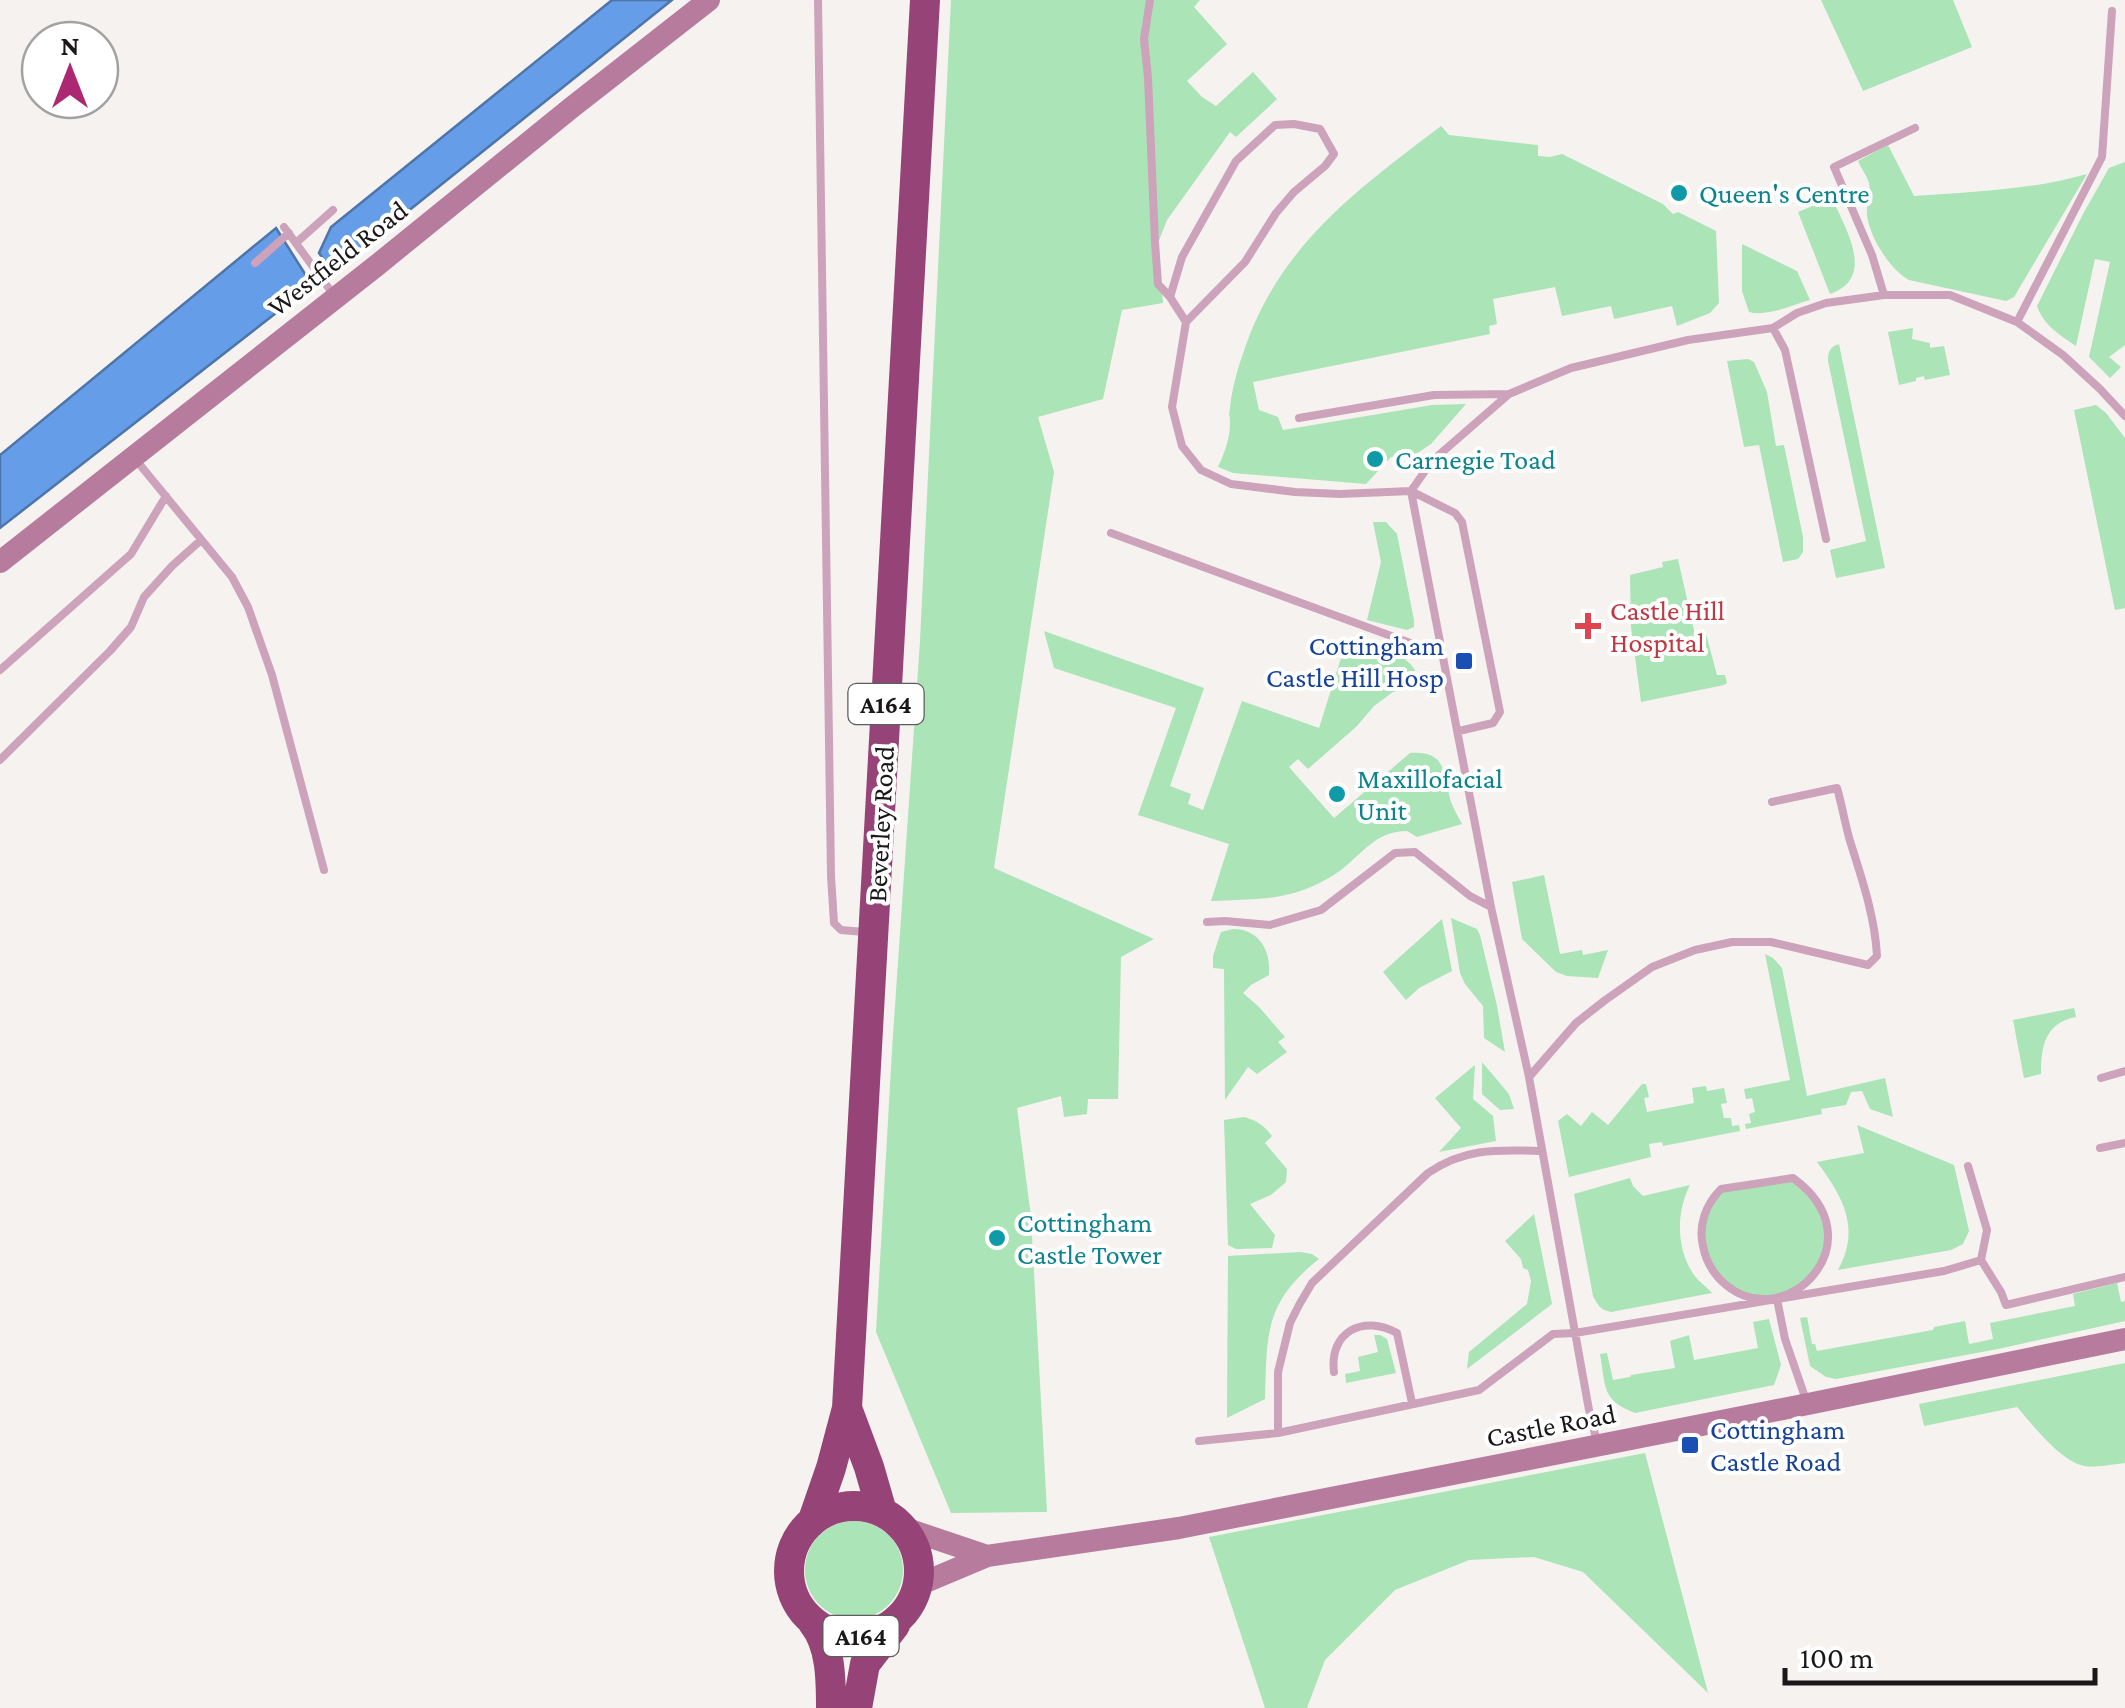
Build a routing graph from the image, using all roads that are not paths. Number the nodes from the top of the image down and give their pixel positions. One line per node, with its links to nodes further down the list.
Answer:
1 (709, 0): 14 (street, Westfield Road)
2 (818, 0): 36 (lane)
3 (925, 0): 36 (highway, Beverley Road / A164)
4 (1150, 0): 13 (lane)
5 (2112, 11): 6 (lane)
6 (2112, 30): 7 (lane); 16 (lane)
7 (2125, 30)
8 (1916, 128): 12 (lane)
9 (333, 210): 10 (lane)
10 (297, 242): 11 (lane); 14 (lane)
11 (255, 263)
12 (1884, 295): 16 (lane); 17 (lane)
13 (1170, 297): 15 (lane); 15 (lane)
14 (336, 298): 21 (street, Westfield Road)
15 (1186, 322): 22 (lane)
16 (2017, 322): 19 (lane)
17 (1773, 328): 18 (lane); 25 (lane)
18 (1509, 394): 20 (lane); 22 (lane)
19 (2125, 416)
20 (1299, 418)
21 (133, 457): 23 (lane); 27 (street, Westfield Road)
22 (1411, 491): 28 (lane); 30 (lane)
23 (166, 496): 26 (lane); 29 (lane)
24 (1111, 533): 28 (lane)
25 (1826, 538)
26 (201, 540): 31 (lane); 33 (lane)
27 (0, 562)
28 (1443, 655): 30 (lane)
29 (0, 670)
30 (1459, 730): 34 (lane)
31 (0, 760)
32 (1772, 802): 38 (lane)
33 (324, 870)
34 (1491, 906): 35 (lane); 38 (lane)
35 (1208, 922)
36 (874, 933): 52 (highway, Beverley Road / A164)
37 (2125, 1072): 39 (lane)
38 (1529, 1077): 42 (lane)
39 (2101, 1078)
40 (2125, 1144): 41 (lane)
41 (2100, 1148)
42 (1542, 1151): 47 (lane); 53 (lane)
43 (1968, 1166): 44 (lane)
44 (1981, 1260): 45 (lane); 46 (lane)
45 (2125, 1277)
46 (1777, 1299): 46 (lane); 47 (lane); 51 (lane)
47 (1575, 1333): 50 (lane); 55 (lane)
48 (2125, 1339): 51 (street, Castle Road)
49 (1334, 1372): 50 (lane)
50 (1412, 1403): 53 (lane)
51 (1808, 1404): 55 (street, Castle Road)
52 (847, 1408): 56 (highway, Beverley Road / A164); 57 (highway, Beverley Road / A164)
53 (1278, 1433): 54 (lane)
54 (1200, 1442)
55 (1598, 1446): 58 (street, Castle Road)
56 (812, 1520): 57 (highway); 61 (highway, A164)
57 (893, 1520): 58 (street, Castle Road); 59 (highway, A164)
58 (986, 1556): 59 (street, Castle Road)
59 (918, 1585): 60 (highway, A164)
60 (900, 1618): 61 (highway, A164); 63 (highway, A164)
61 (813, 1623): 62 (highway, A164)
62 (832, 1708)
63 (857, 1708)

